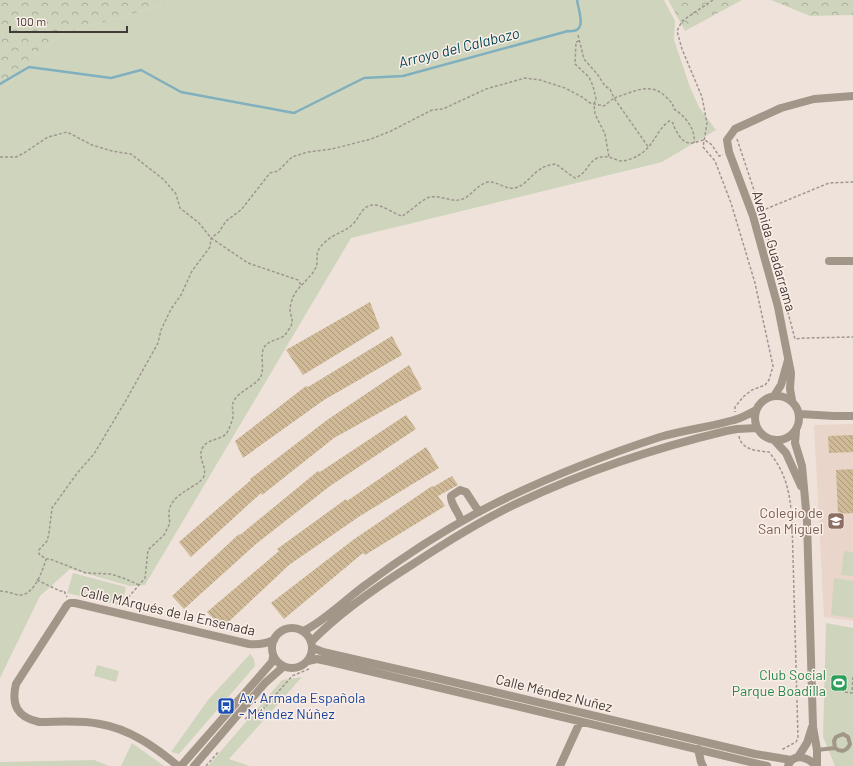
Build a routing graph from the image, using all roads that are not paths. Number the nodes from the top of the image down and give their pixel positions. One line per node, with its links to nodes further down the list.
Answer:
1 (853, 96): 4 (street, Avenida Guadarrama)
2 (829, 261): 3 (street)
3 (853, 261)
4 (788, 359): 5 (street, Avenida Guadarrama); 6 (street, Avenida Guadarrama)
5 (791, 373): 6 (lane); 8 (street, Avenida Guadarrama)
6 (782, 378): 7 (street, Avenida Guadarrama)
7 (774, 396): 8 (street); 9 (street)
8 (792, 400): 10 (street)
9 (756, 410): 12 (street); 16 (street)
10 (800, 414): 11 (street); 13 (street)
11 (853, 416)
12 (757, 428): 14 (street); 20 (street)
13 (796, 431): 14 (street); 15 (street)
14 (774, 440): 15 (street)
15 (804, 494): 25 (street)
16 (479, 512): 17 (street); 17 (street)
17 (461, 521): 18 (street)
18 (303, 631): 19 (street); 20 (street)
19 (274, 640): 21 (street); 30 (street, Calle MArqués de la Ensenada)
20 (312, 645): 22 (street); 29 (street, Calle Méndez Nuñez)
21 (273, 657): 23 (street); 30 (street)
22 (311, 664): 23 (street); 24 (street, Calle Méndez Nuñez)
23 (283, 667): 31 (street)
24 (580, 722): 27 (street, Calle Méndez Nuñez); 32 (street)
25 (813, 727): 28 (street); 29 (street)
26 (835, 748): 26 (lane); 28 (lane)
27 (698, 749): 33 (street); 34 (street, Calle Méndez Nuñez)
28 (817, 750): 35 (street)
29 (792, 761): 35 (street)
30 (179, 766)
31 (194, 766)
32 (560, 766)
33 (703, 766)
34 (767, 766)
35 (816, 766)

